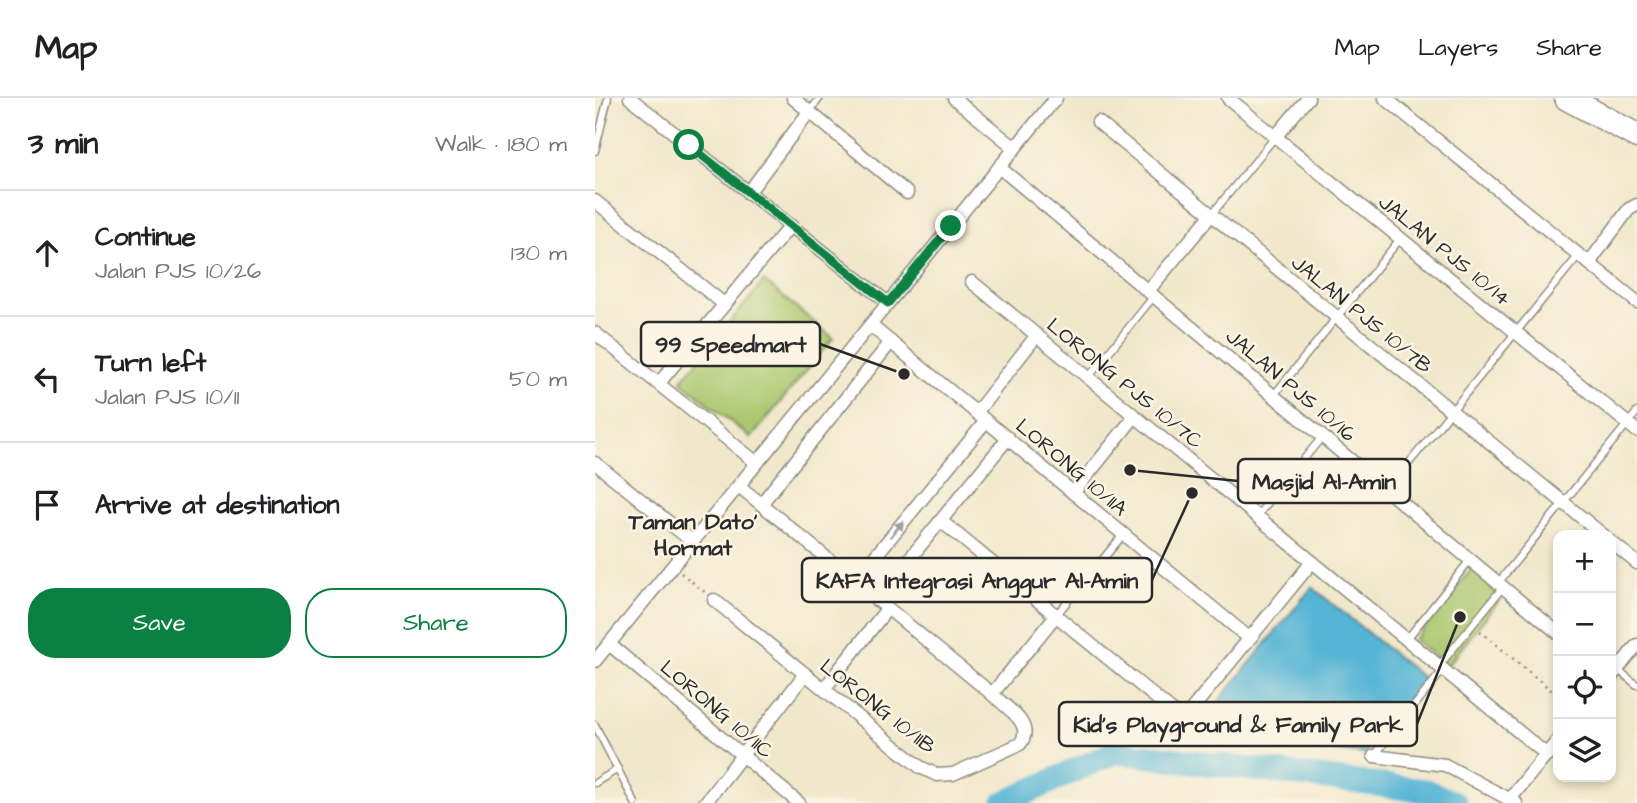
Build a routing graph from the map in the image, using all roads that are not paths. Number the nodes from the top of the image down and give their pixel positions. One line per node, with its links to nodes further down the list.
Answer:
1 (608, 98): 17 (lane)
2 (630, 98): 19 (street)
3 (793, 98): 12 (street)
4 (820, 98): 12 (lane)
5 (954, 98): 16 (street)
6 (1056, 98): 16 (street)
7 (1228, 98): 15 (street, JALAN PJS 10/14)
8 (1308, 98): 15 (street)
9 (1385, 98): 26 (street)
10 (1567, 98): 14 (highway)
11 (1605, 98): 14 (highway)
12 (809, 112): 19 (street); 20 (street)
13 (1098, 122): 23 (street, JALAN PJS 10/7B)
14 (1627, 131)
15 (1276, 136): 23 (lane); 25 (street, JALAN PJS 10/14)
16 (1015, 148): 18 (street)
17 (595, 151)
18 (999, 167): 28 (street, JALAN PJS 10/16); 30 (street)
19 (748, 193): 24 (street)
20 (907, 193)
21 (595, 201): 31 (street)
22 (1637, 205): 26 (street)
23 (1211, 215): 28 (street); 32 (street, JALAN PJS 10/7B)
24 (790, 226): 30 (street); 31 (street)
25 (1400, 239): 32 (lane); 34 (street, JALAN PJS 10/14)
26 (1584, 259): 29 (street); 34 (lane)
27 (972, 282): 36 (street, LORONG PJS 10/7C)
28 (1151, 294): 38 (lane); 40 (street, JALAN PJS 10/16)
29 (1637, 302)
30 (888, 303): 33 (street)
31 (724, 304): 39 (street)
32 (1336, 317): 40 (lane); 41 (street, JALAN PJS 10/7B)
33 (870, 325): 37 (street, LORONG 10/11A); 48 (street)
34 (1515, 332): 41 (lane); 45 (street, JALAN PJS 10/14)
35 (595, 333): 39 (street)
36 (1037, 335): 38 (street, LORONG PJS 10/7C); 44 (street)
37 (891, 342): 44 (street, LORONG 10/11A); 54 (street)
38 (1088, 378): 43 (street, LORONG PJS 10/7C)
39 (659, 383): 48 (street)
40 (1273, 396): 46 (street, JALAN PJS 10/16)
41 (1451, 411): 51 (lane); 53 (street, JALAN PJS 10/7B)
42 (1637, 412): 45 (lane)
43 (1135, 416): 52 (street); 55 (street, LORONG PJS 10/7C)
44 (981, 417): 47 (street, LORONG 10/11A); 64 (street, one-way to 44)
45 (1632, 427): 53 (lane)
46 (1322, 436): 51 (street, JALAN PJS 10/16); 55 (lane)
47 (1007, 438): 52 (street, LORONG 10/11A); 56 (street)
48 (757, 463): 50 (street)
49 (595, 464): 59 (street)
50 (739, 486): 54 (street, LORONG 10/11B); 59 (street)
51 (1387, 490): 61 (street, JALAN PJS 10/16)
52 (1073, 493): 58 (street, LORONG 10/11A)
53 (1563, 503): 57 (street, JALAN PJS 10/7B); 65 (lane)
54 (761, 504): 64 (street, LORONG 10/11B)
55 (1257, 516): 62 (street, LORONG PJS 10/7C)
56 (941, 522): 67 (street); 69 (street)
57 (1597, 530)
58 (1123, 534): 69 (lane); 71 (street, LORONG 10/11A)
59 (693, 542): 73 (street)
60 (1616, 546): 63 (street)
61 (1470, 560): 65 (street, JALAN PJS 10/16); 72 (lane)
62 (1312, 562): 71 (street); 72 (street, LORONG PJS 10/7C)
63 (1637, 563)
64 (854, 582): 67 (street, LORONG 10/11B)
65 (1500, 585): 70 (street, JALAN PJS 10/16); 76 (lane)
66 (714, 600): 78 (street, LORONG 10/11B)
67 (876, 600): 68 (street, LORONG 10/11B)
68 (887, 610): 81 (street); 82 (street, LORONG 10/11B)
69 (1057, 614): 71 (street); 82 (street)
70 (1553, 629)
71 (1249, 638)
72 (1407, 639): 76 (street, LORONG PJS 10/7C)
73 (609, 644): 75 (street); 85 (street, LORONG 10/11C)
74 (1637, 645): 77 (street)
75 (595, 662)
76 (1441, 668): 86 (street, LORONG PJS 10/7C); 87 (lane)
77 (1616, 671)
78 (805, 674): 81 (street, LORONG 10/11B); 85 (street)
79 (1616, 674): 80 (lane)
80 (1637, 685)
81 (824, 689): 82 (street, LORONG 10/11B)
82 (992, 694)
83 (595, 725): 88 (lane)
84 (1553, 747): 86 (street)
85 (742, 755): 92 (street); 93 (street, LORONG 10/11C)
86 (1547, 755): 90 (street)
87 (1374, 756): 90 (street)
88 (618, 769): 89 (lane); 91 (lane)
89 (595, 782)
90 (1513, 801)
91 (635, 803)
92 (705, 803)
93 (799, 803)

